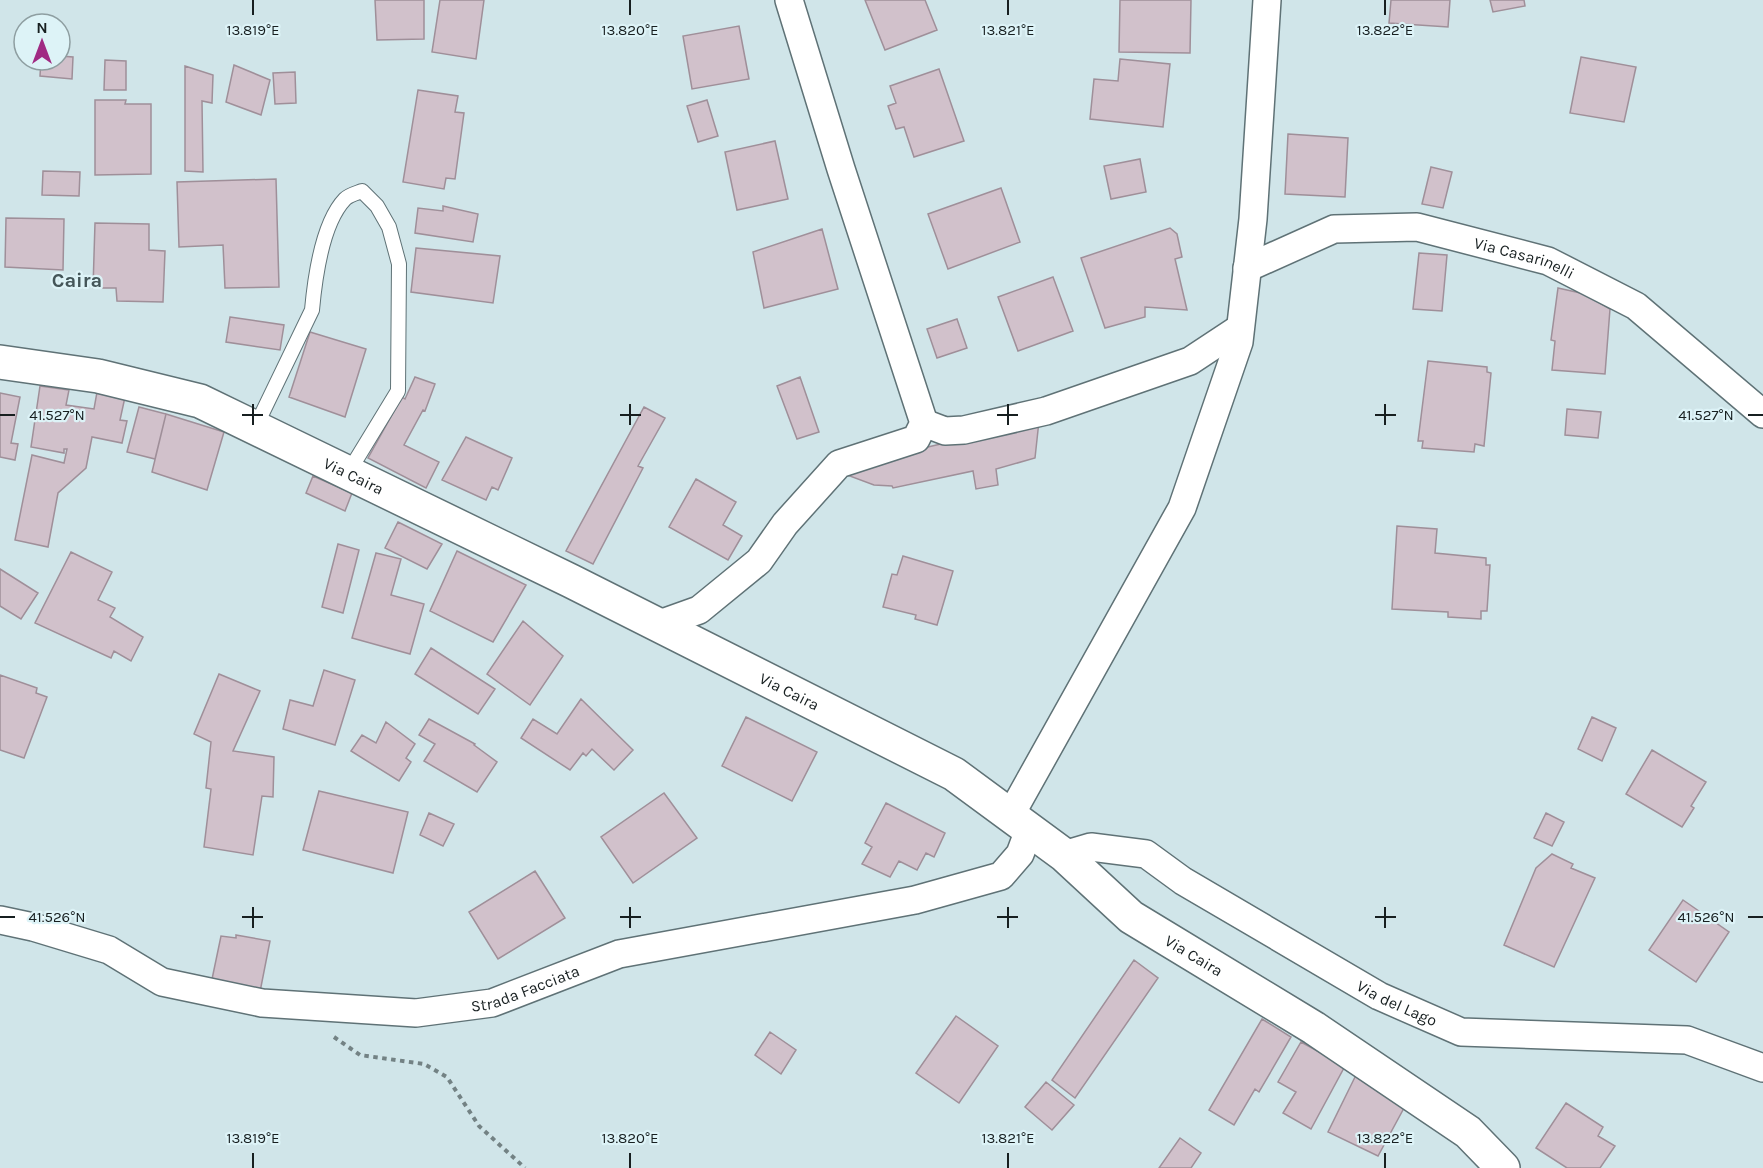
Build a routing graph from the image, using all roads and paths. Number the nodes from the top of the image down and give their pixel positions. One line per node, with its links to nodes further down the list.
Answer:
1 (789, 0): 7 (street)
2 (1267, 0): 3 (street, Strada Facciata)
3 (1247, 268): 4 (street, Strada Facciata); 6 (street, Via Casarinelli)
4 (1240, 328): 7 (street); 11 (street, Strada Facciata)
5 (0, 362): 8 (street, Via Caira)
6 (1763, 414)
7 (924, 423): 10 (street)
8 (255, 428): 9 (street, Via Caira); 9 (lane)
9 (348, 473): 10 (street, Via Caira)
10 (657, 625): 11 (street, Via Caira)
11 (1020, 823): 12 (street, Via Caira); 14 (street, Strada Facciata)
12 (1064, 855): 15 (street, Via del Lago); 17 (street, Via Caira)
13 (0, 920): 14 (street, Strada Facciata)
14 (333, 1008): 16 (path)
15 (1763, 1068)
16 (525, 1168)
17 (1503, 1168)

